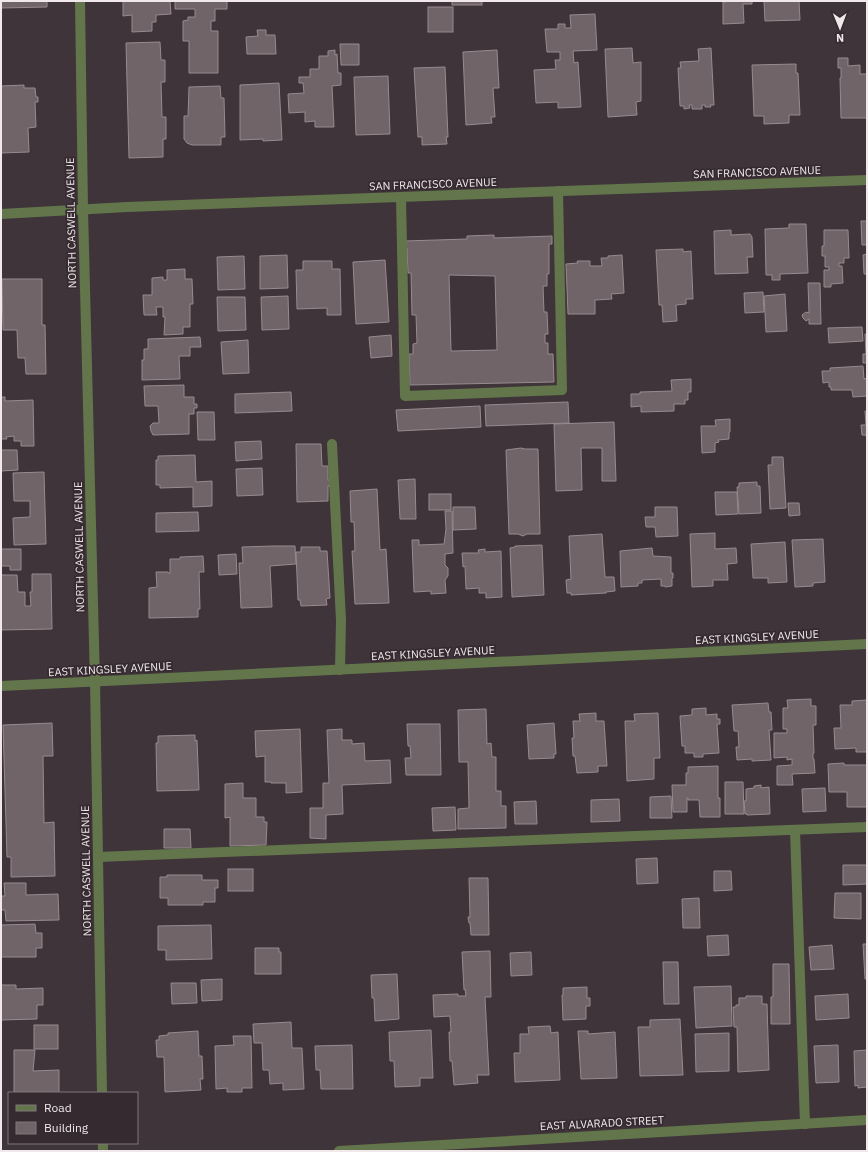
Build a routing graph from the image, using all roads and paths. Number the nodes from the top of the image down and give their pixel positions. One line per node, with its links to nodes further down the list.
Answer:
1 (80, 1): 5 (street, NORTH CASWELL AVENUE)
2 (867, 180): 3 (street, SAN FRANCISCO AVENUE)
3 (558, 191): 4 (street, SAN FRANCISCO AVENUE); 4 (street)
4 (402, 197): 5 (street, SAN FRANCISCO AVENUE)
5 (83, 209): 6 (street, SAN FRANCISCO AVENUE); 10 (street, NORTH CASWELL AVENUE)
6 (1, 214)
7 (332, 444): 9 (street)
8 (867, 644): 9 (street, EAST KINGSLEY AVENUE)
9 (340, 670): 10 (street, EAST KINGSLEY AVENUE)
10 (95, 682): 11 (street, EAST KINGSLEY AVENUE); 14 (street, NORTH CASWELL AVENUE)
11 (1, 686)
12 (867, 827): 13 (street)
13 (795, 830): 14 (street); 17 (street)
14 (98, 857): 15 (street, NORTH CASWELL AVENUE)
15 (102, 1092)
16 (867, 1120): 17 (street, EAST ALVARADO STREET)
17 (805, 1124): 18 (street, EAST ALVARADO STREET)
18 (339, 1151)

